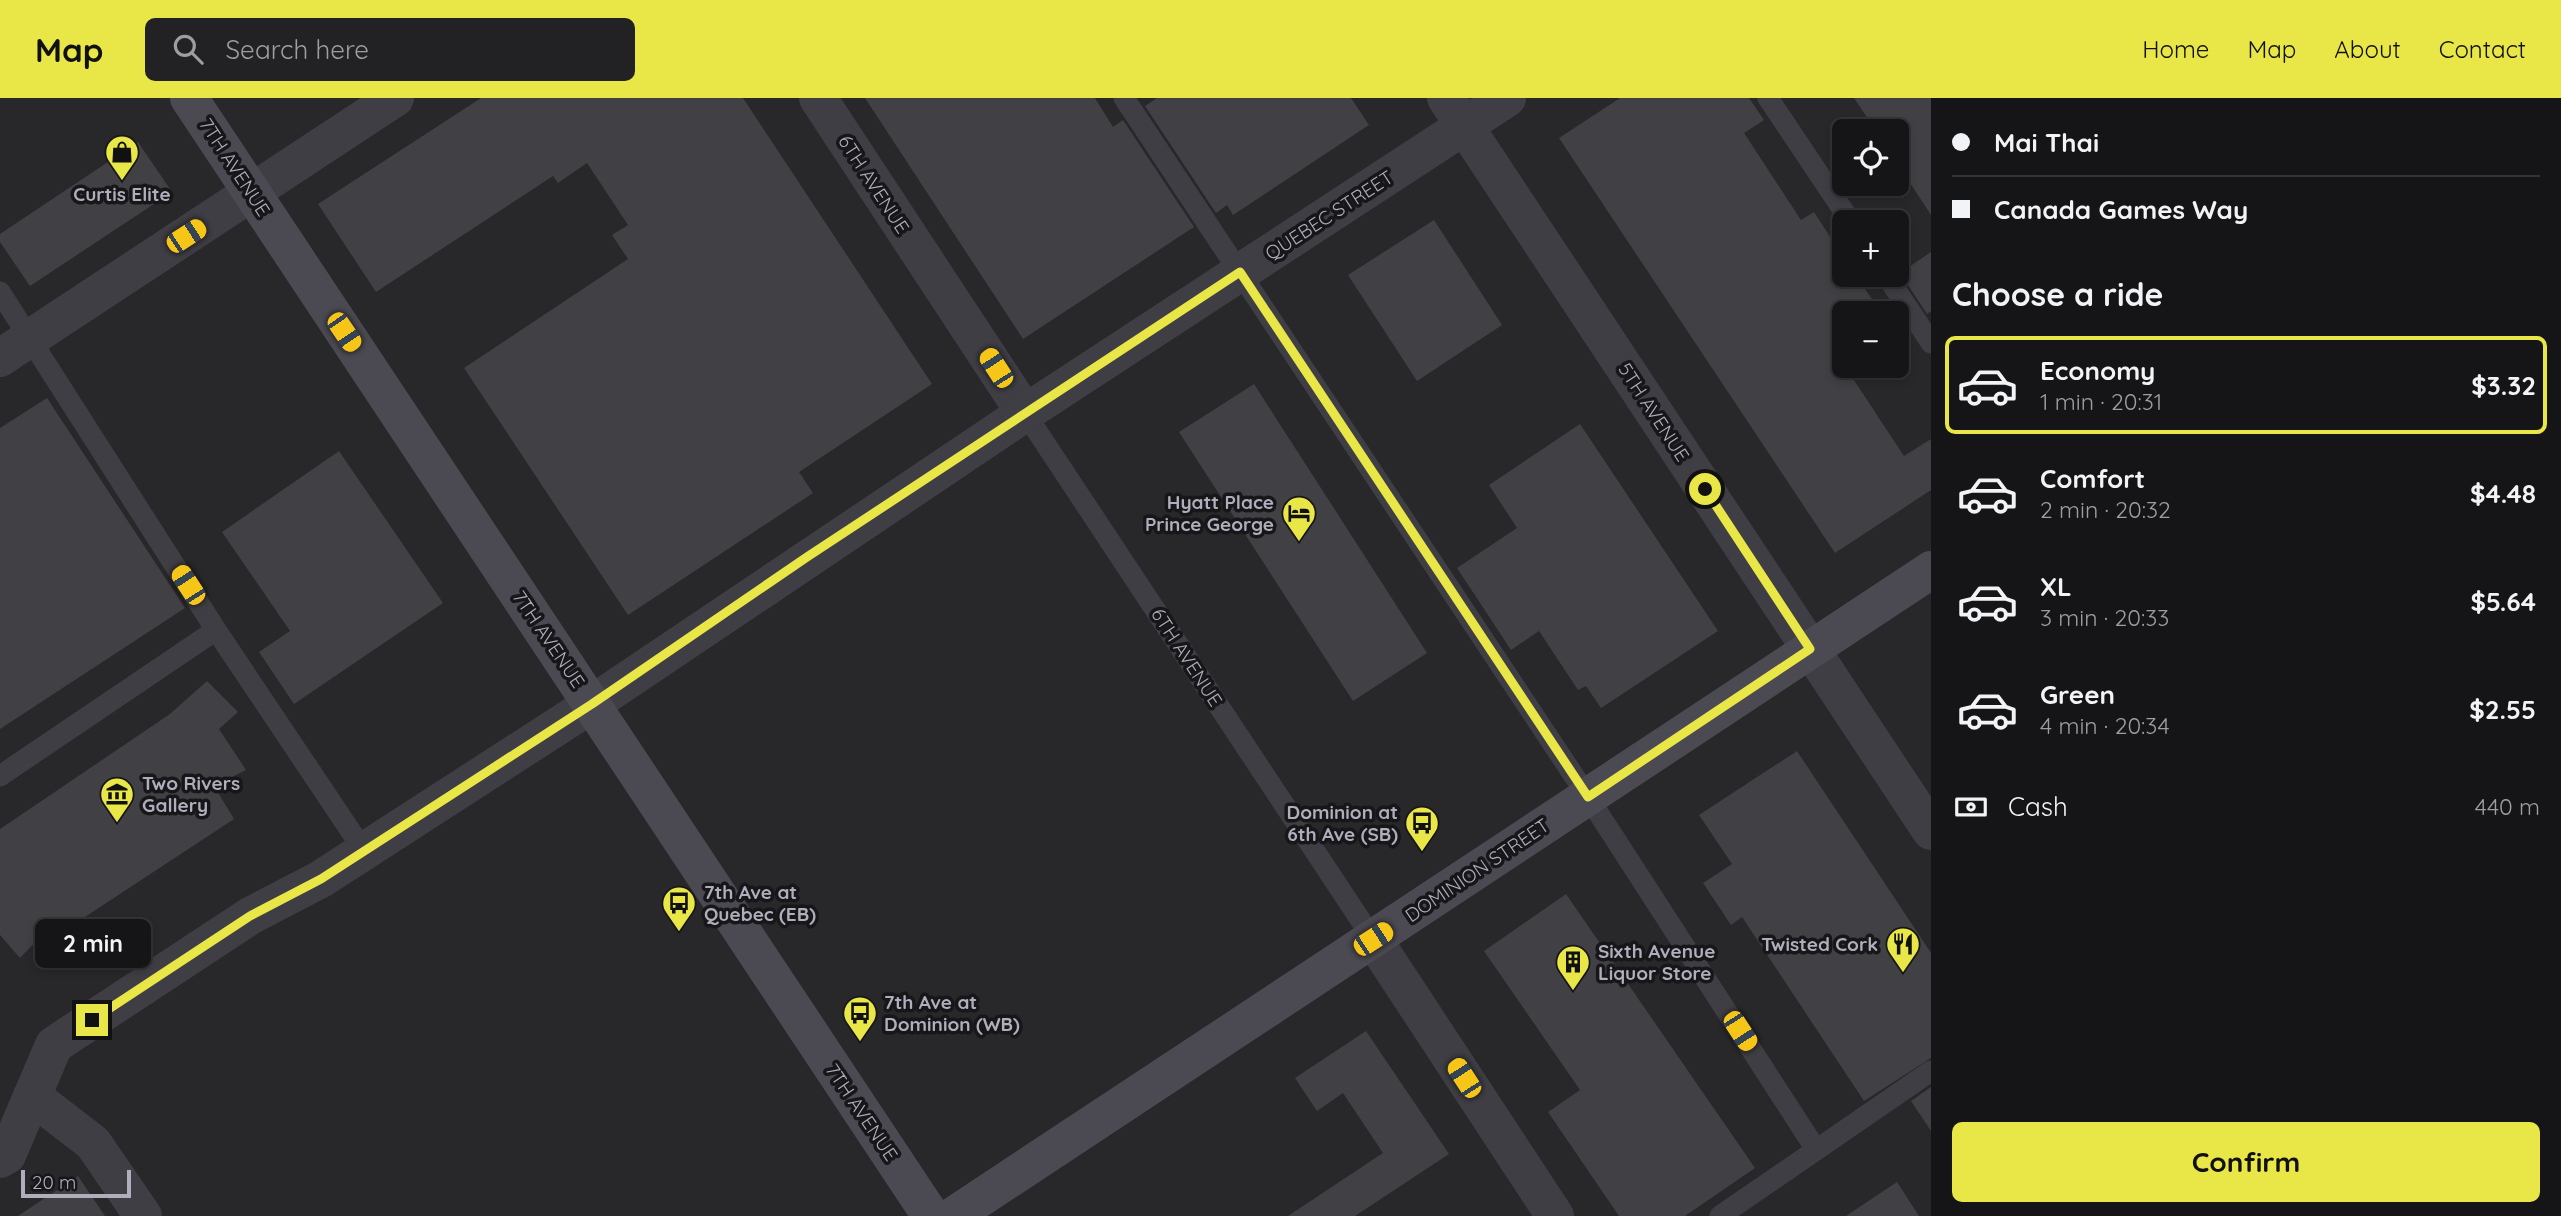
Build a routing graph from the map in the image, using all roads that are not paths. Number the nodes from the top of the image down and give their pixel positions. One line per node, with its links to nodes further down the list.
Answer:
1 (190, 98): 8 (street, 7TH AVENUE)
2 (395, 98): 8 (street)
3 (818, 98): 15 (street, 6TH AVENUE)
4 (1124, 98): 10 (lane)
5 (1507, 98): 7 (street, QUEBEC STREET)
6 (1768, 98): 9 (lane)
7 (1456, 112): 10 (street, QUEBEC STREET); 18 (street, 5TH AVENUE)
8 (252, 193): 14 (street); 19 (street, 7TH AVENUE)
9 (1842, 210)
10 (1240, 272): 15 (street, QUEBEC STREET); 21 (lane)
11 (1894, 287): 13 (lane)
12 (0, 292): 14 (lane)
13 (1931, 343)
14 (15, 348): 17 (lane)
15 (1025, 413): 19 (street, QUEBEC STREET); 24 (lane, 6TH AVENUE)
16 (1931, 570): 18 (street, DOMINION STREET)
17 (216, 630): 20 (lane); 23 (lane)
18 (1810, 649): 21 (street, DOMINION STREET); 22 (street, 5TH AVENUE)
19 (592, 704): 23 (street, QUEBEC STREET); 30 (street, 7TH AVENUE)
20 (0, 776)
21 (1588, 797): 24 (street, DOMINION STREET); 27 (lane)
22 (1931, 831)
23 (364, 851): 26 (street, QUEBEC STREET)
24 (1373, 939): 31 (street, DOMINION STREET); 32 (street, 6TH AVENUE)
25 (1931, 1071): 27 (lane)
26 (32, 1096): 28 (street, QUEBEC STREET); 29 (street)
27 (1815, 1148): 33 (lane)
28 (0, 1159)
29 (143, 1216)
30 (931, 1216)
31 (953, 1216)
32 (1555, 1216)
33 (1720, 1216)

